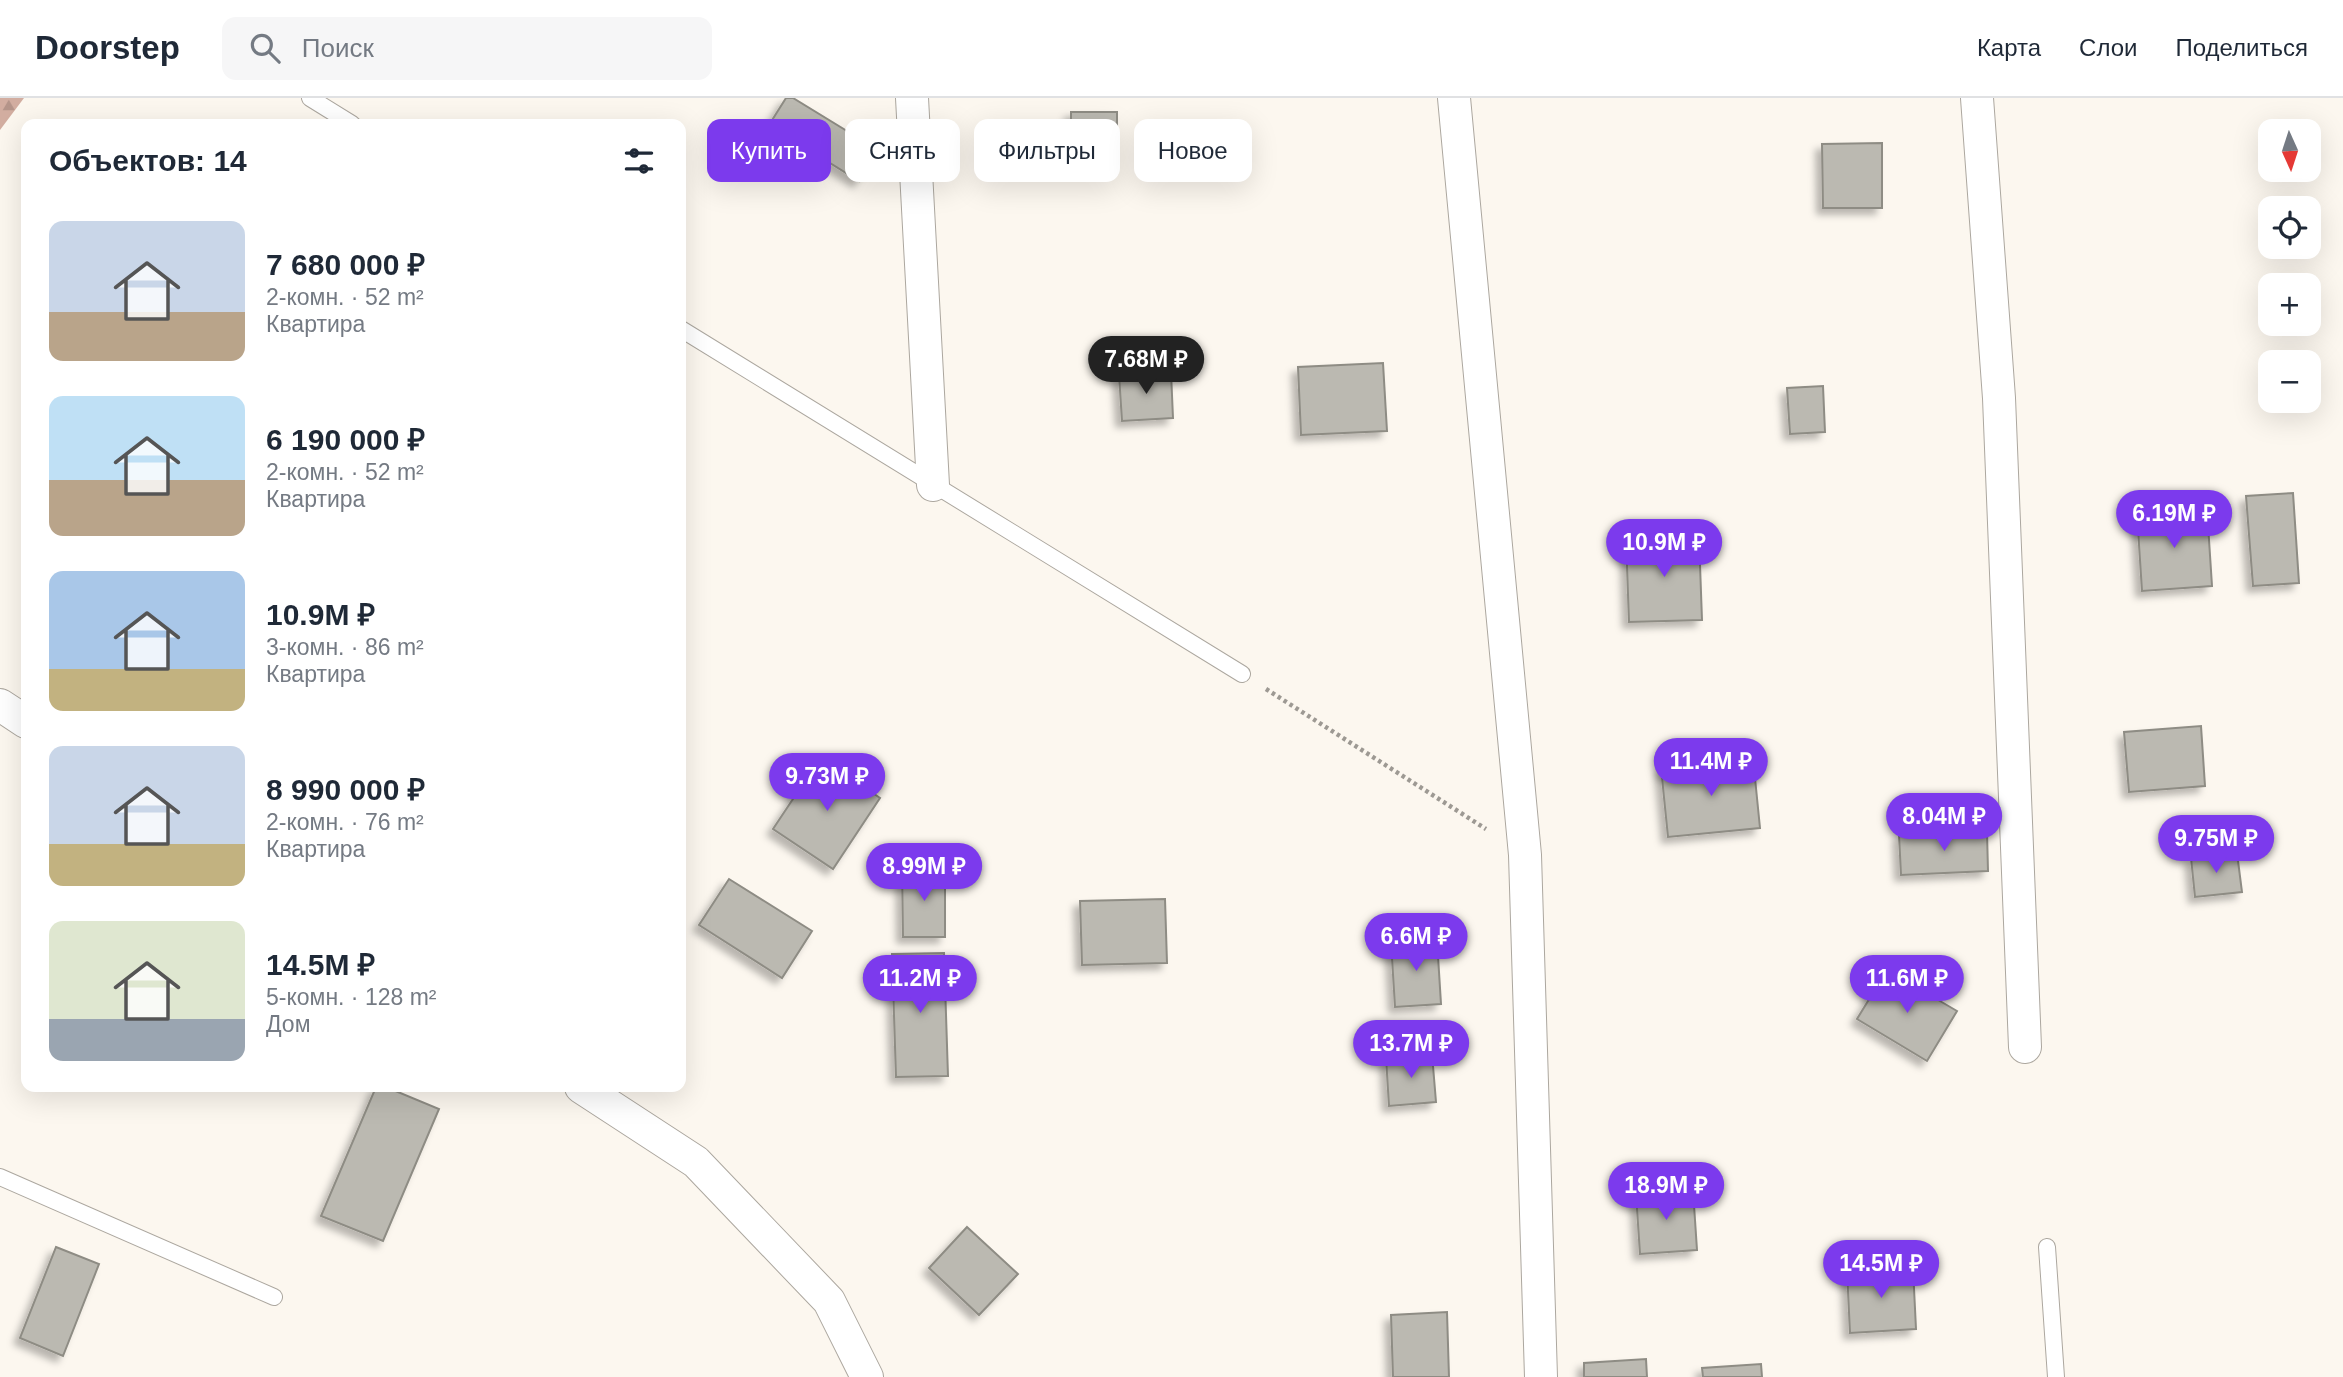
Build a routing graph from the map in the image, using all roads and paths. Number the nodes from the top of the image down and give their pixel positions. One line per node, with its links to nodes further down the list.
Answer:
1 (310, 98): 5 (lane)
2 (912, 98): 7 (street)
3 (1454, 98): 11 (street)
4 (1977, 98): 12 (street)
5 (344, 119)
6 (686, 331): 7 (lane)
7 (933, 485): 8 (lane)
8 (1242, 674): 11 (path)
9 (0, 705): 10 (street)
10 (21, 719)
11 (1525, 855): 18 (street)
12 (2025, 1047)
13 (589, 1092): 17 (street)
14 (0, 1177): 16 (lane)
15 (2047, 1247): 19 (lane)
16 (274, 1297)
17 (867, 1377)
18 (1541, 1377)
19 (2056, 1377)

